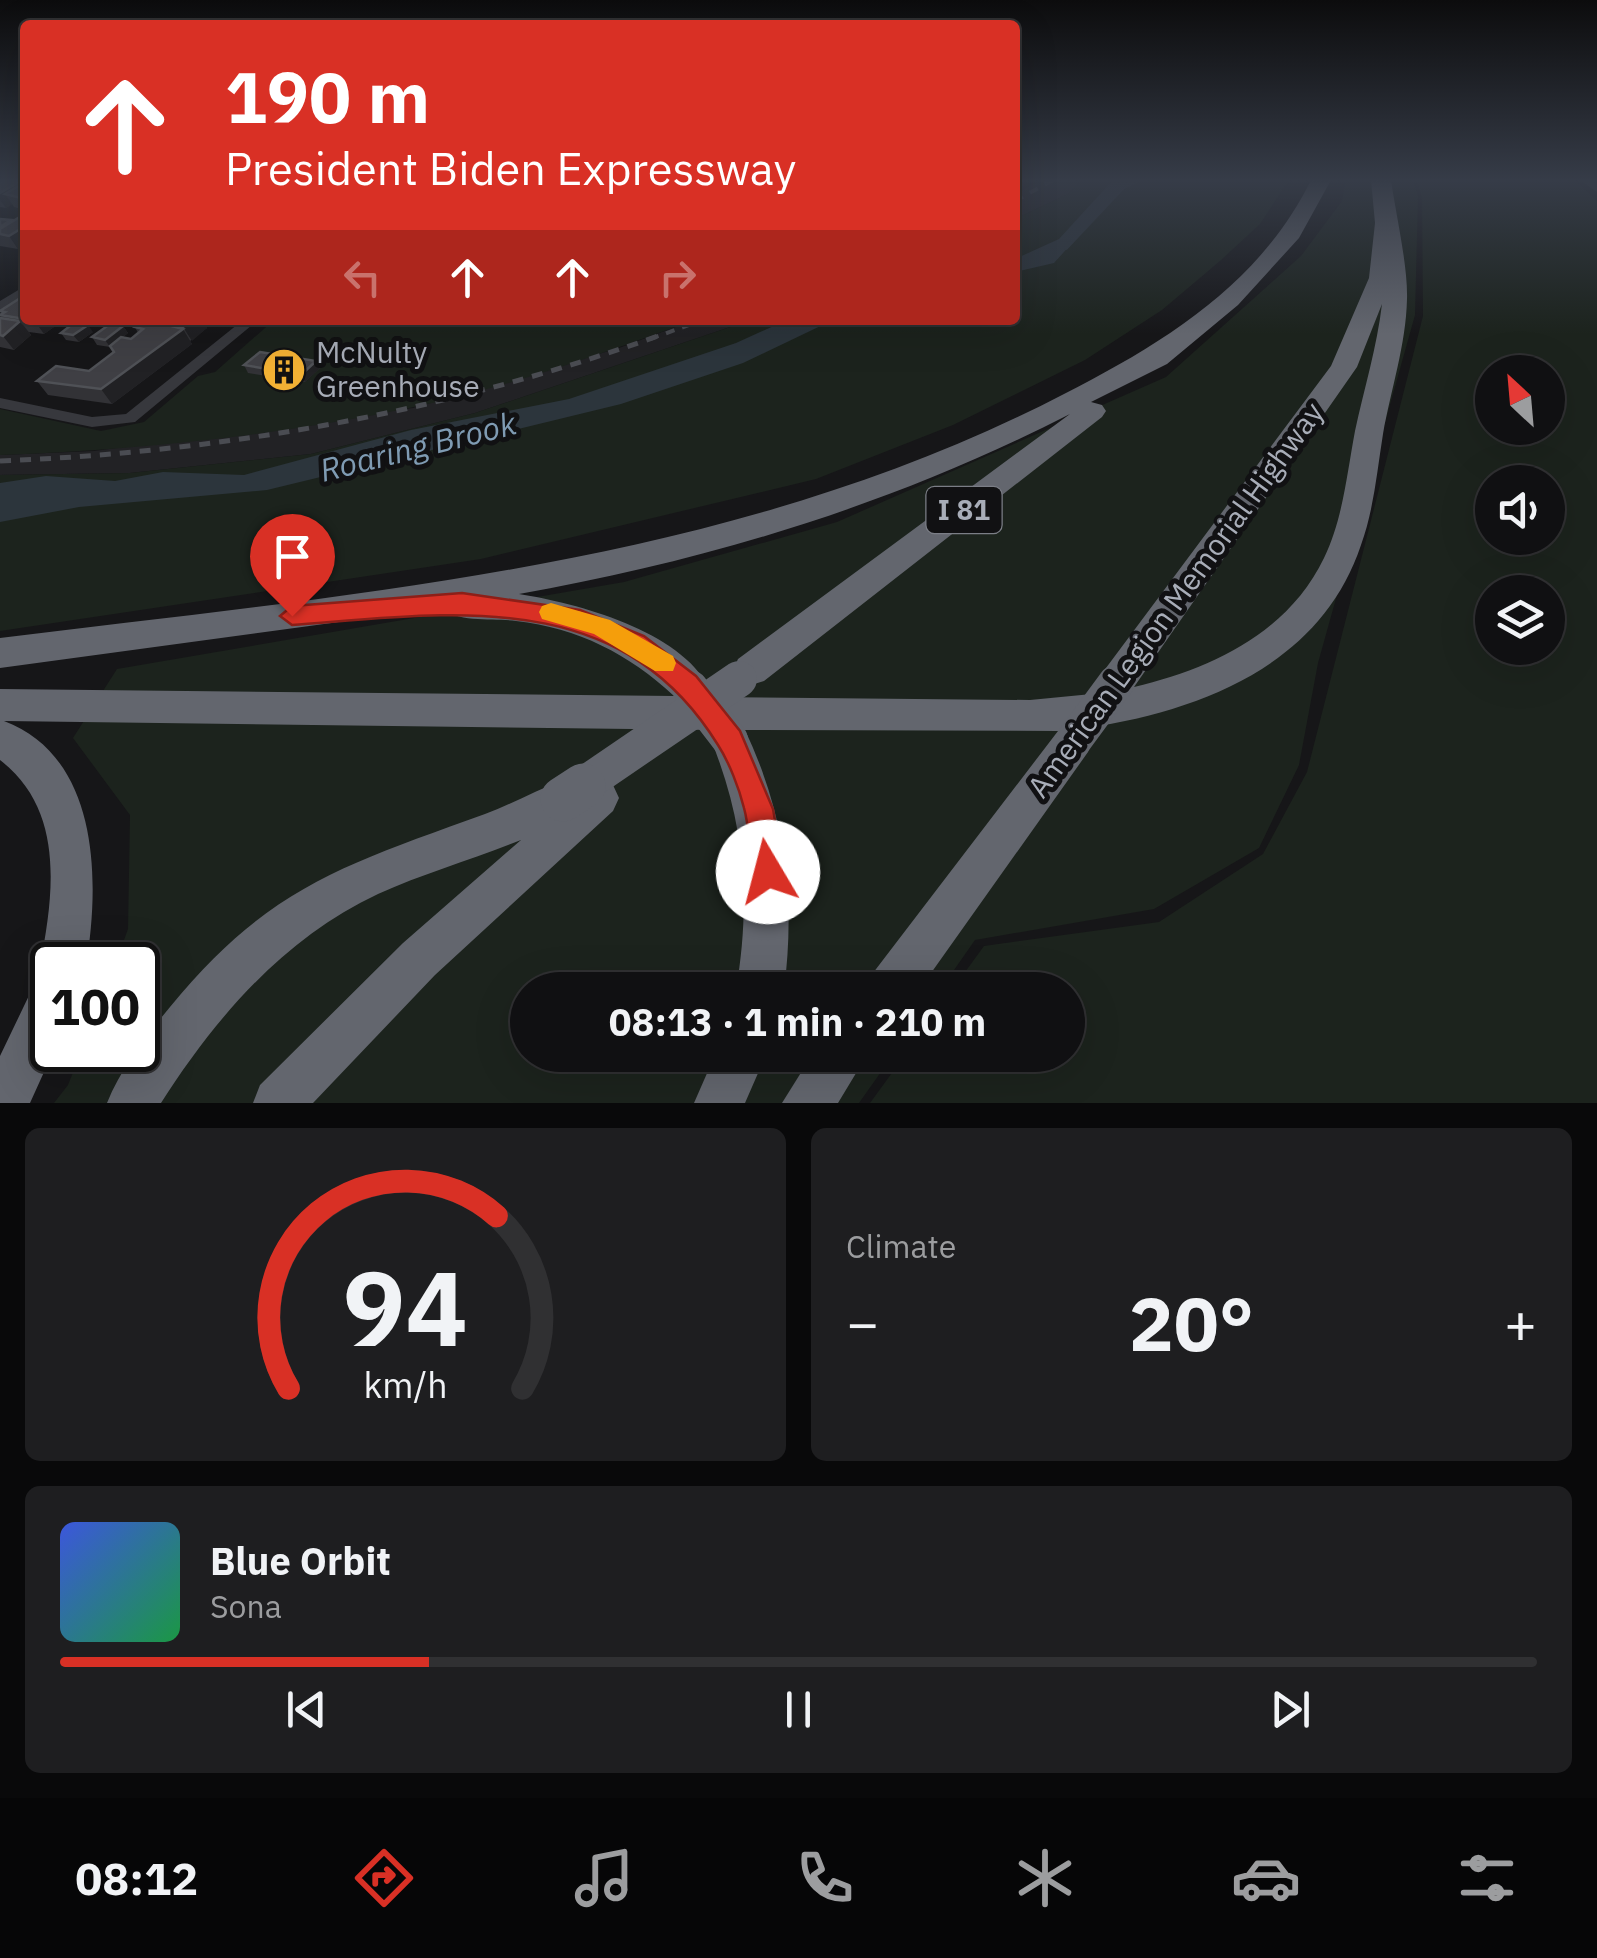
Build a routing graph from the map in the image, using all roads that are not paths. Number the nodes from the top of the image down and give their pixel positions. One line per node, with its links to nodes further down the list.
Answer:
1 (1293, 231): 4 (highway, I 81)
2 (1386, 233): 8 (highway); 13 (highway, American Legion Memorial Highway, bridge)
3 (244, 325): 5 (street)
4 (1173, 346): 6 (highway); 10 (highway, I 81, bridge)
5 (0, 402)
6 (356, 608): 7 (highway); 12 (highway, bridge)
7 (0, 653)
8 (0, 705)
9 (0, 737): 11 (highway)
10 (581, 799): 18 (highway); 19 (highway)
11 (68, 942)
12 (763, 972)
13 (903, 972)
14 (30, 1047): 17 (highway)
15 (733, 1072): 20 (highway)
16 (830, 1072): 21 (highway)
17 (4, 1103)
18 (132, 1103)
19 (278, 1103)
20 (719, 1103)
21 (807, 1103)

